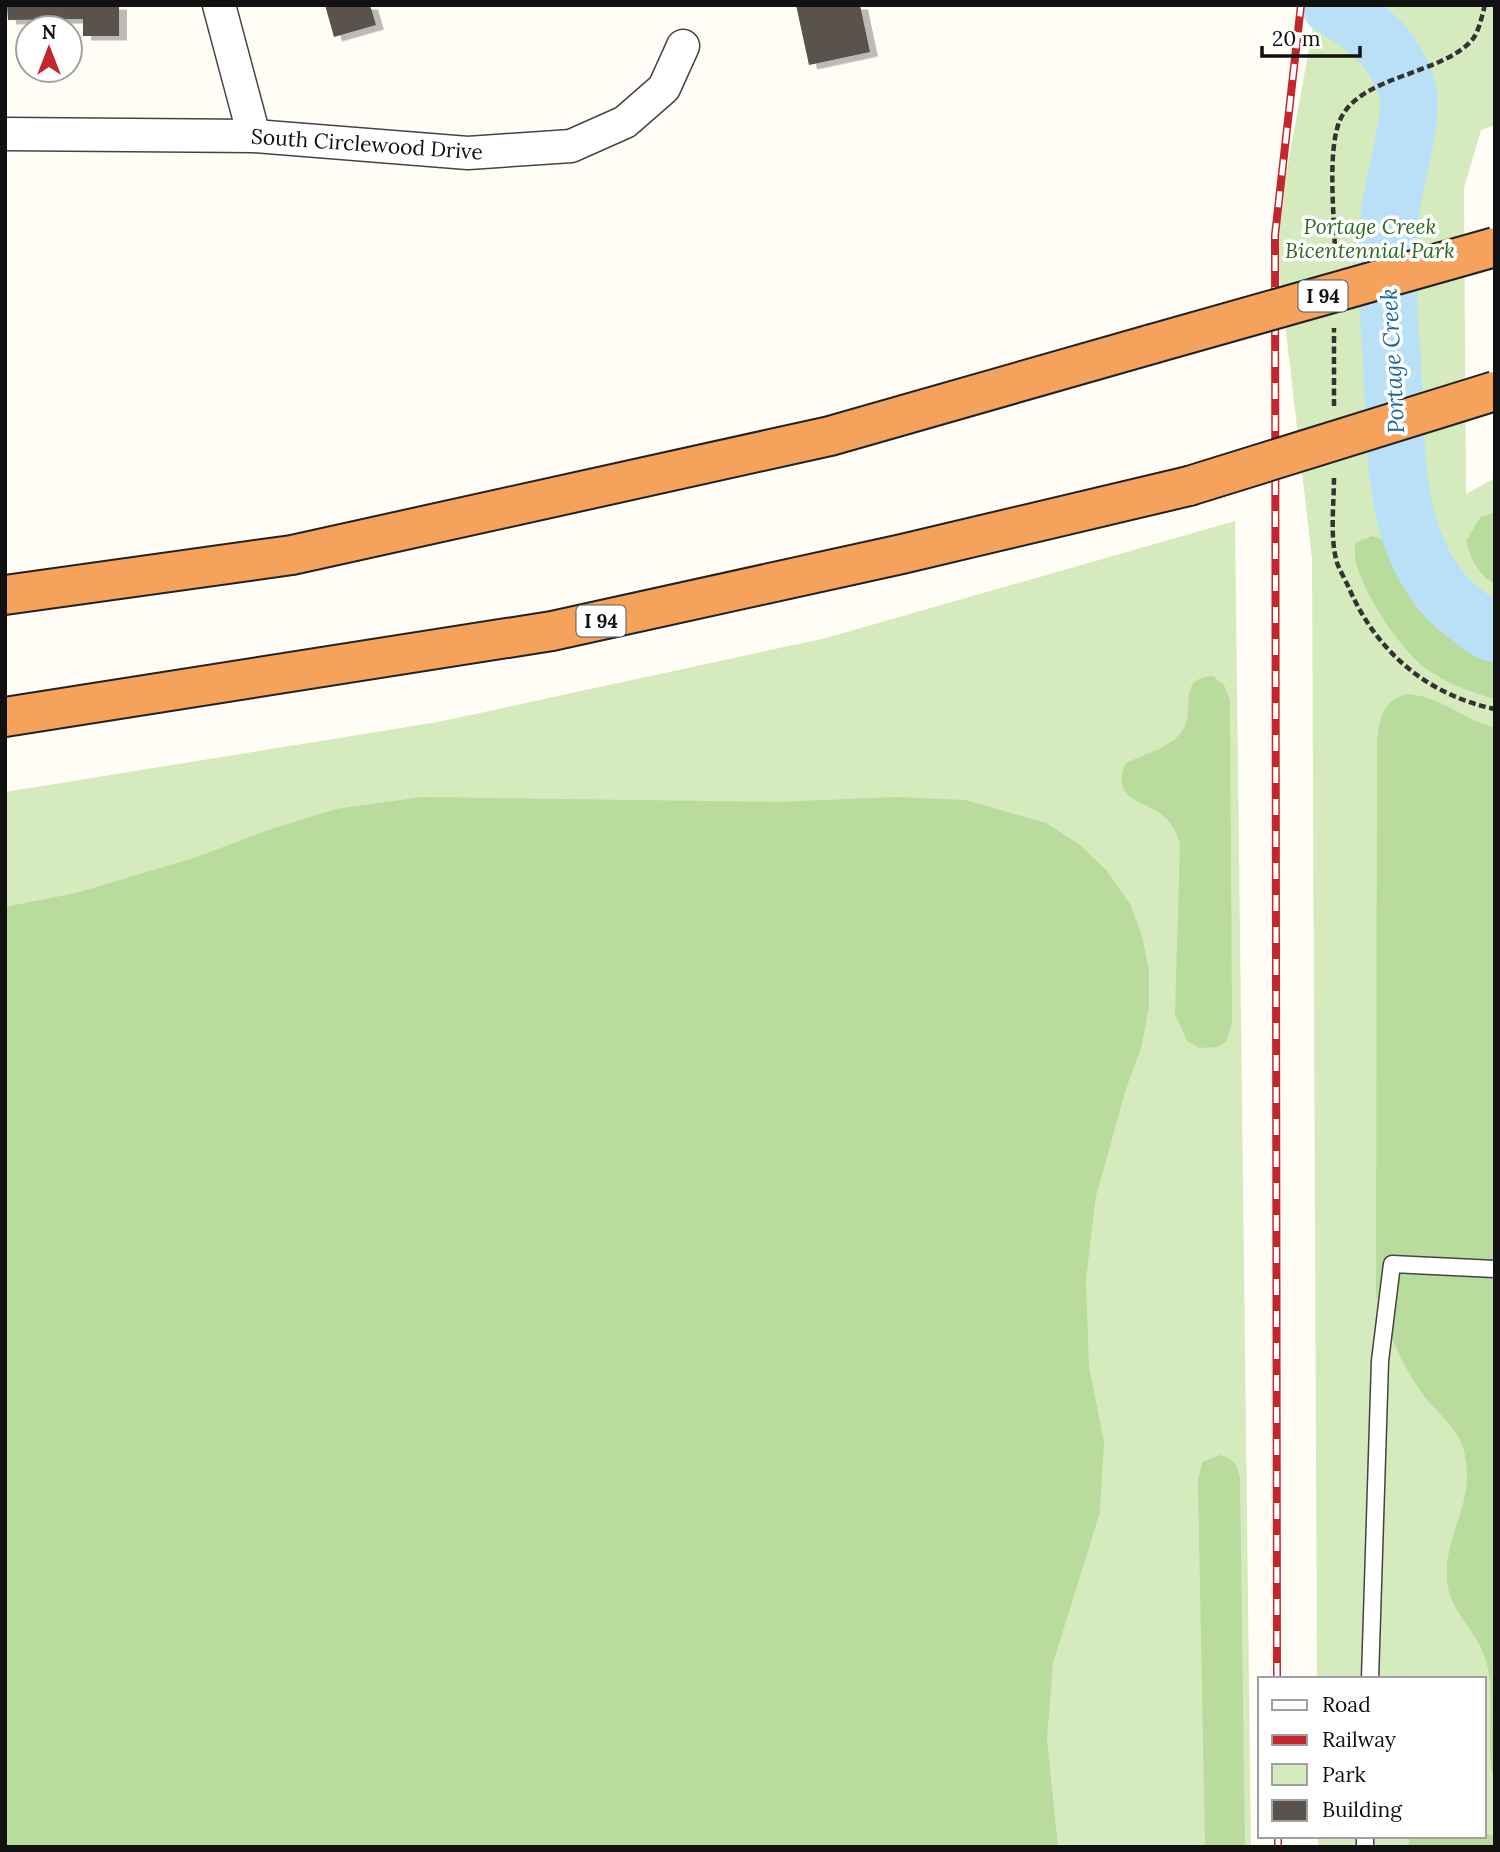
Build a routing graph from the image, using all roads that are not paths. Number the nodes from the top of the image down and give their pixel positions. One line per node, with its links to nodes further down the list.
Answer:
1 (219, 5): 4 (street)
2 (683, 46): 4 (street, South Circlewood Drive)
3 (5, 134): 4 (street, South Circlewood Drive)
4 (254, 136)
5 (1495, 247): 7 (highway, I 94, bridge)
6 (1495, 391): 8 (highway, I 94, bridge)
7 (5, 595)
8 (5, 717)
9 (1495, 1269): 10 (lane)
10 (1370, 1677)

